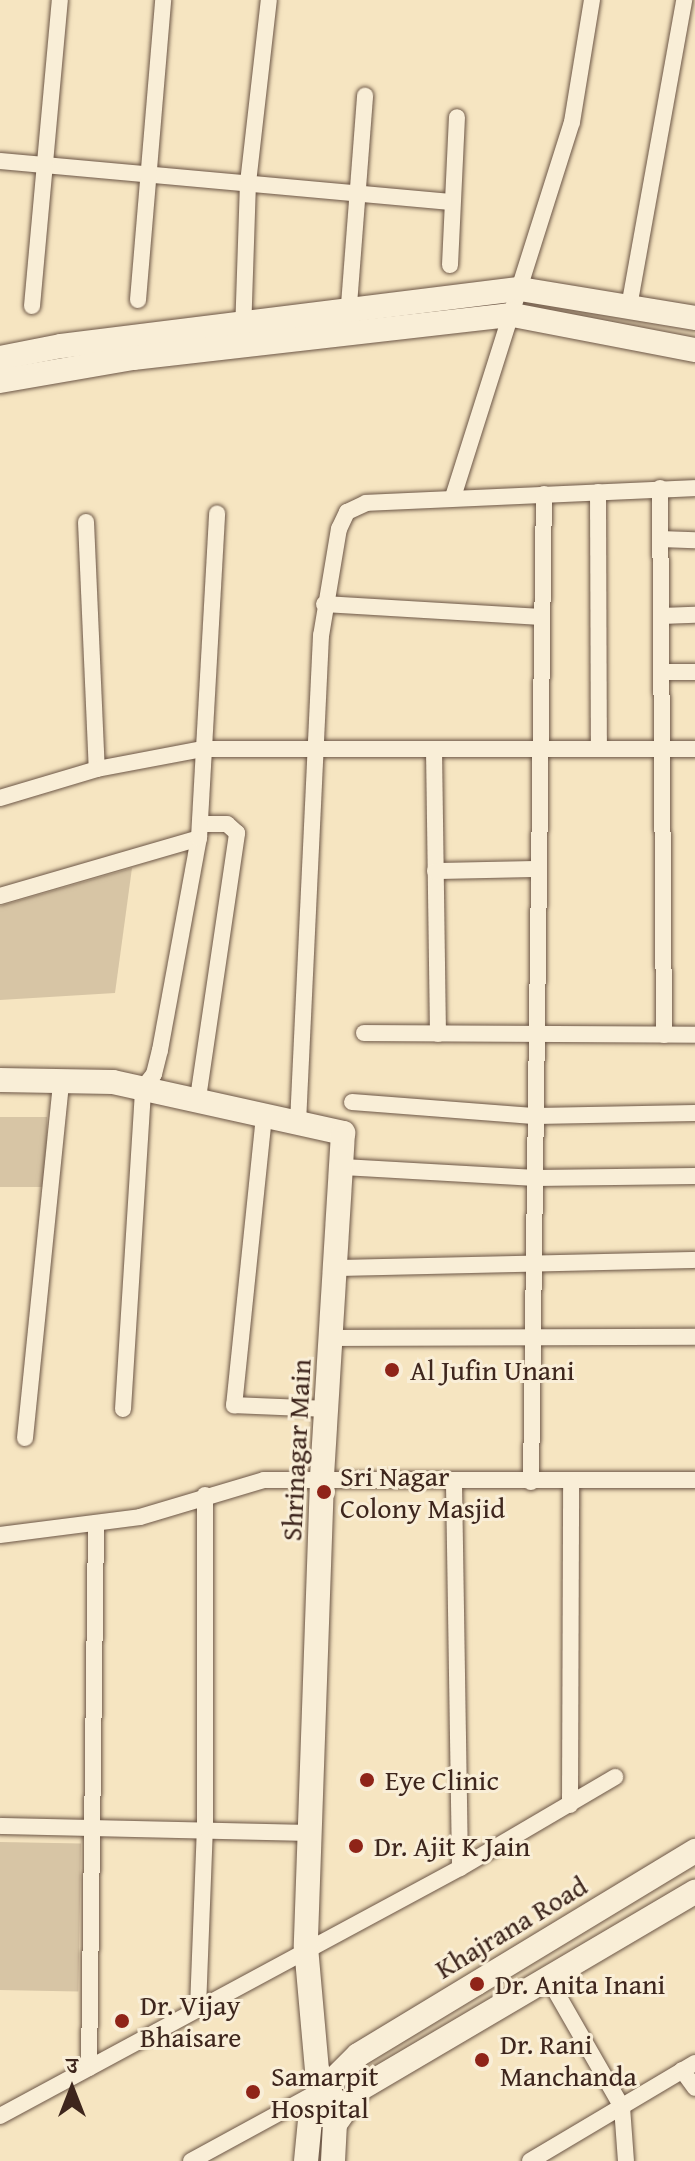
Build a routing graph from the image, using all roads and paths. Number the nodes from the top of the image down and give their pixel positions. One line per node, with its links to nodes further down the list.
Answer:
1 (60, 0): 9 (street)
2 (163, 0): 10 (street)
3 (269, 0): 11 (street)
4 (592, 0): 15 (street)
5 (684, 0): 18 (street)
6 (365, 96): 12 (street)
7 (457, 117): 13 (street)
8 (0, 161): 9 (street)
9 (45, 164): 10 (street); 17 (street)
10 (146, 176): 11 (street); 16 (street)
11 (248, 183): 12 (street); 22 (street)
12 (356, 193): 13 (street); 19 (street)
13 (451, 202): 14 (street)
14 (450, 265)
15 (520, 289): 18 (main road); 19 (main road); 20 (street)
16 (138, 300)
17 (32, 306)
18 (629, 307): 21 (main road)
19 (348, 309): 22 (main road); 23 (street)
20 (513, 315): 23 (main road); 24 (main road); 31 (street)
21 (695, 318)
22 (243, 334): 23 (main road); 25 (main road)
23 (348, 334)
24 (695, 350)
25 (17, 361): 26 (main road)
26 (0, 381)
27 (660, 488): 28 (street); 29 (street); 34 (street)
28 (695, 488)
29 (598, 492): 30 (street); 46 (street)
30 (544, 494): 31 (street); 39 (street)
31 (453, 497): 36 (street)
32 (217, 513): 42 (street)
33 (86, 522): 49 (street)
34 (660, 539): 35 (street); 38 (street)
35 (695, 540)
36 (324, 604): 39 (street); 43 (street)
37 (695, 615): 38 (street)
38 (661, 616): 40 (street)
39 (542, 617): 45 (street)
40 (661, 672): 41 (street); 47 (street)
41 (695, 672)
42 (203, 749): 43 (street); 49 (street); 51 (street)
43 (314, 749): 44 (street); 68 (street)
44 (434, 749): 45 (street); 53 (street)
45 (540, 749): 46 (street); 52 (street)
46 (599, 749): 47 (street)
47 (662, 749): 48 (street); 58 (street)
48 (695, 749)
49 (97, 769): 50 (street)
50 (0, 798)
51 (199, 831): 54 (street); 62 (street); 63 (street)
52 (538, 869): 53 (street); 57 (street)
53 (435, 871): 56 (street)
54 (0, 896)
55 (364, 1033): 56 (street)
56 (438, 1034): 57 (street)
57 (535, 1034): 58 (street); 67 (street)
58 (664, 1035): 59 (street)
59 (695, 1035)
60 (0, 1080): 61 (main road, Shrinagar Main)
61 (61, 1081): 62 (main road, Shrinagar Main); 80 (street)
62 (143, 1088): 63 (main road, Shrinagar Main); 78 (street)
63 (198, 1098): 66 (main road, Shrinagar Main)
64 (352, 1102): 67 (street)
65 (695, 1113): 67 (street)
66 (264, 1116): 68 (main road, Shrinagar Main); 79 (street)
67 (536, 1116): 71 (street)
68 (298, 1123): 69 (main road, Shrinagar Main)
69 (343, 1167): 71 (street); 74 (main road, Shrinagar Main)
70 (695, 1176): 71 (street)
71 (536, 1178): 73 (street)
72 (695, 1260): 73 (street)
73 (534, 1265): 74 (street); 75 (street)
74 (336, 1268): 77 (main road, Shrinagar Main)
75 (533, 1337): 76 (street); 77 (street); 83 (street)
76 (695, 1337)
77 (331, 1338): 79 (main road, Shrinagar Main)
78 (123, 1409)
79 (326, 1409): 81 (main road, Shrinagar Main)
80 (25, 1438)
81 (322, 1480): 84 (street); 86 (street); 94 (main road, Shrinagar Main)
82 (695, 1480): 85 (street)
83 (531, 1482): 84 (street); 85 (street)
84 (454, 1483): 96 (street)
85 (571, 1483): 90 (street)
86 (205, 1495): 87 (street); 93 (street)
87 (96, 1523): 88 (street); 91 (street)
88 (0, 1535)
89 (615, 1777): 90 (street)
90 (570, 1805): 96 (street)
91 (93, 1825): 92 (street); 93 (street); 102 (street)
92 (0, 1826)
93 (205, 1827): 94 (street); 100 (street)
94 (313, 1833): 98 (main road, Shrinagar Main)
95 (695, 1851): 104 (main road, Khajrana Road)
96 (460, 1868): 98 (street)
97 (695, 1892): 99 (main road)
98 (306, 1947): 100 (street); 104 (main road, Shrinagar Main)
99 (548, 1978): 105 (street); 106 (main road)
100 (198, 2008): 102 (street)
101 (689, 2066): 103 (street); 105 (street)
102 (89, 2068): 107 (street)
103 (695, 2088)
104 (324, 2089): 106 (main road, Shrinagar Main); 108 (street); 109 (main road)
105 (622, 2107): 111 (street); 112 (street)
106 (341, 2112): 110 (main road)
107 (0, 2116)
108 (191, 2161)
109 (306, 2161)
110 (333, 2161)
111 (530, 2161)
112 (626, 2161)

